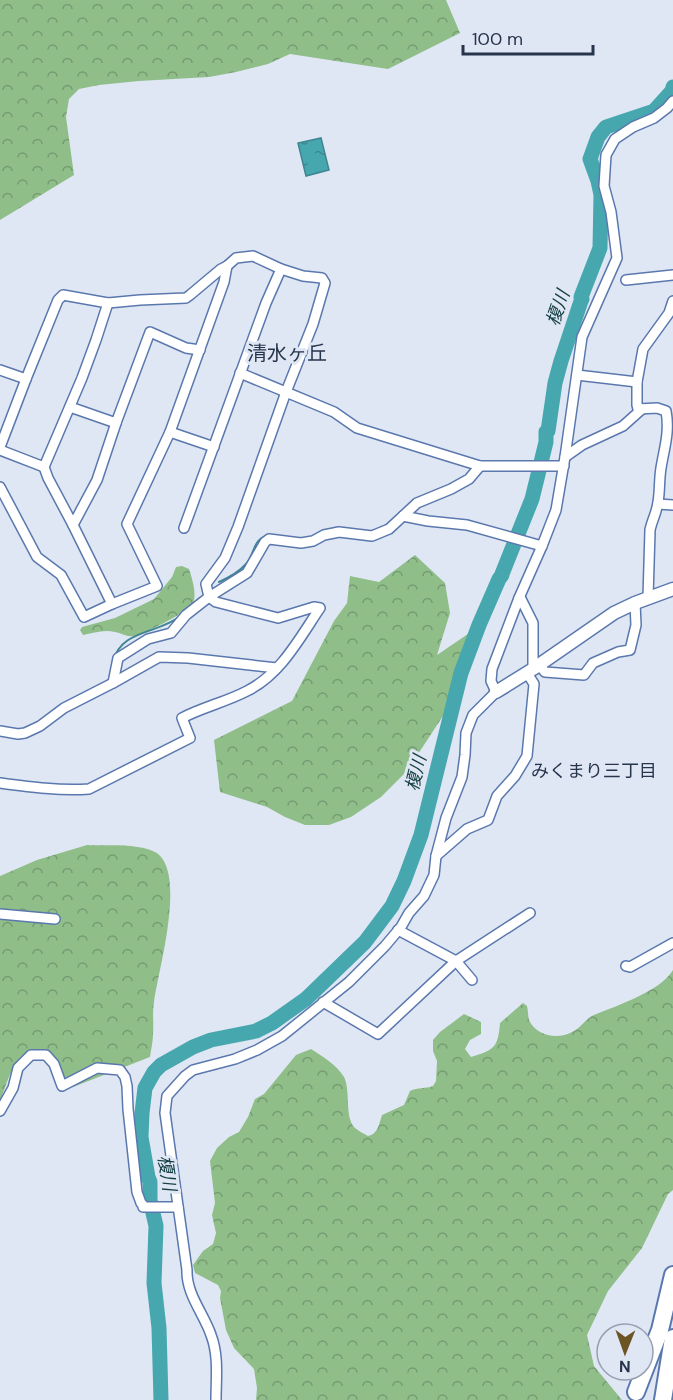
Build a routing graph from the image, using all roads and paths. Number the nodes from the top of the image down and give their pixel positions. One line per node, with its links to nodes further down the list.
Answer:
1 (673, 101): 12 (street)
2 (227, 266): 3 (street); 7 (street); 9 (street)
3 (281, 269): 11 (street); 15 (street)
4 (673, 275): 5 (street)
5 (626, 280)
6 (673, 301): 8 (street)
7 (108, 303): 13 (street); 16 (street)
8 (671, 314): 14 (street)
9 (200, 350): 18 (street); 19 (street)
10 (0, 370): 13 (street)
11 (240, 373): 15 (street); 20 (street)
12 (578, 375): 14 (street); 22 (street)
13 (26, 379): 21 (street)
14 (637, 382): 17 (street)
15 (286, 392): 23 (street); 33 (street)
16 (70, 407): 18 (street); 24 (street)
17 (642, 409): 22 (street); 26 (street)
18 (116, 423): 29 (street)
19 (170, 432): 20 (street); 37 (street)
20 (214, 447): 30 (street)
21 (0, 449): 24 (street)
22 (564, 462): 23 (street); 31 (street)
23 (480, 466): 28 (street)
24 (44, 467): 29 (street)
25 (0, 487): 37 (street)
26 (658, 504): 27 (street); 35 (street)
27 (673, 505)
28 (403, 516): 31 (street); 33 (street)
29 (73, 525): 37 (street)
30 (184, 528)
31 (542, 546): 34 (street)
32 (673, 589): 35 (street)
33 (209, 597): 38 (street); 40 (street)
34 (519, 598): 39 (street); 41 (street)
35 (648, 598): 36 (street)
36 (636, 603): 39 (street); 39 (street)
37 (112, 604)
38 (277, 668): 40 (street); 43 (street)
39 (533, 669): 41 (street); 44 (street)
40 (113, 683): 42 (street)
41 (496, 692): 44 (street)
42 (0, 731)
43 (0, 783)
44 (436, 856): 48 (street)
45 (530, 913): 50 (street)
46 (0, 914): 47 (street)
47 (55, 920)
48 (398, 930): 50 (street); 53 (street)
49 (673, 943): 51 (street)
50 (456, 961): 52 (street); 53 (street)
51 (626, 966)
52 (472, 980)
53 (323, 1002): 55 (street)
54 (0, 1111): 55 (street)
55 (178, 1207): 59 (street)
56 (673, 1275): 58 (highway)
57 (673, 1338): 60 (highway)
58 (636, 1392)
59 (216, 1400)
60 (663, 1400)

